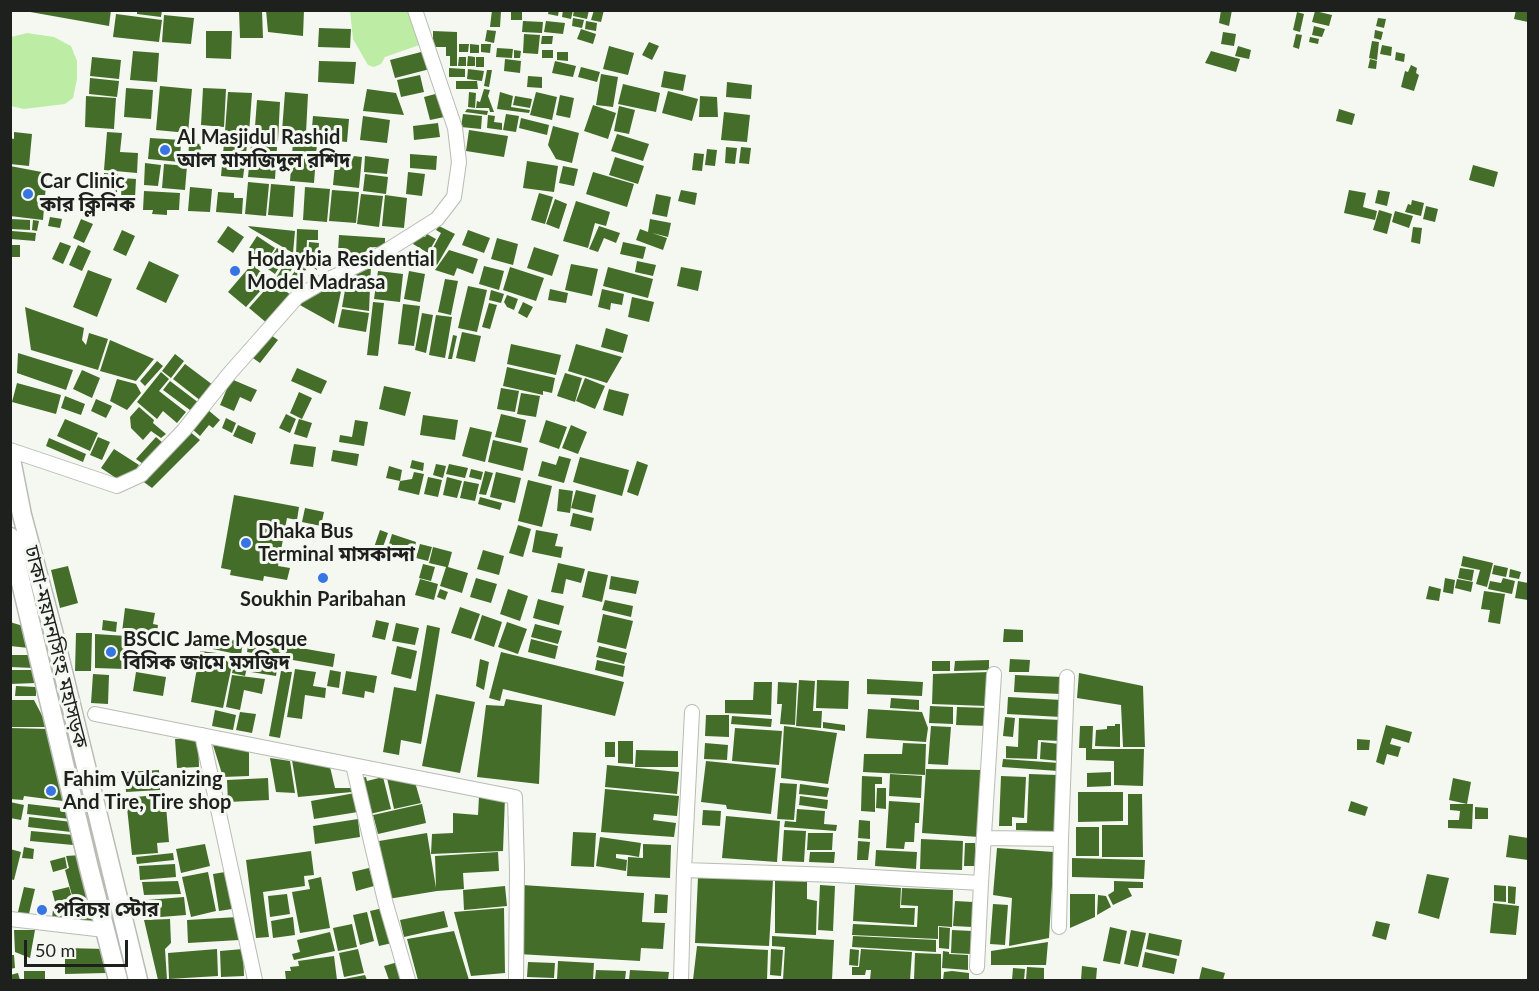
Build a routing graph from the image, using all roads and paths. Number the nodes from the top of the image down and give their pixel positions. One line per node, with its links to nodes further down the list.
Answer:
1 (416, 10): 2 (street)
2 (10, 452): 19 (main road, ঢাকা-ময়মনসিংহ মহাসড়ক)
3 (10, 537): 16 (main road, ঢাকা-ময়মনসিংহ মহাসড়ক)
4 (994, 674): 10 (street)
5 (1067, 677): 11 (street)
6 (692, 712): 12 (street)
7 (95, 714): 8 (street)
8 (202, 735): 9 (street); 20 (street)
9 (353, 765): 21 (street); 22 (street)
10 (984, 838): 11 (street); 13 (street)
11 (1060, 839): 15 (street)
12 (684, 870): 13 (street); 23 (street)
13 (981, 883): 17 (street)
14 (10, 919): 16 (street)
15 (1059, 927)
16 (105, 930): 18 (main road, ঢাকা-ময়মনসিংহ মহাসড়ক)
17 (977, 967)
18 (118, 981)
19 (138, 981)
20 (255, 981)
21 (408, 981)
22 (516, 981)
23 (681, 981)

